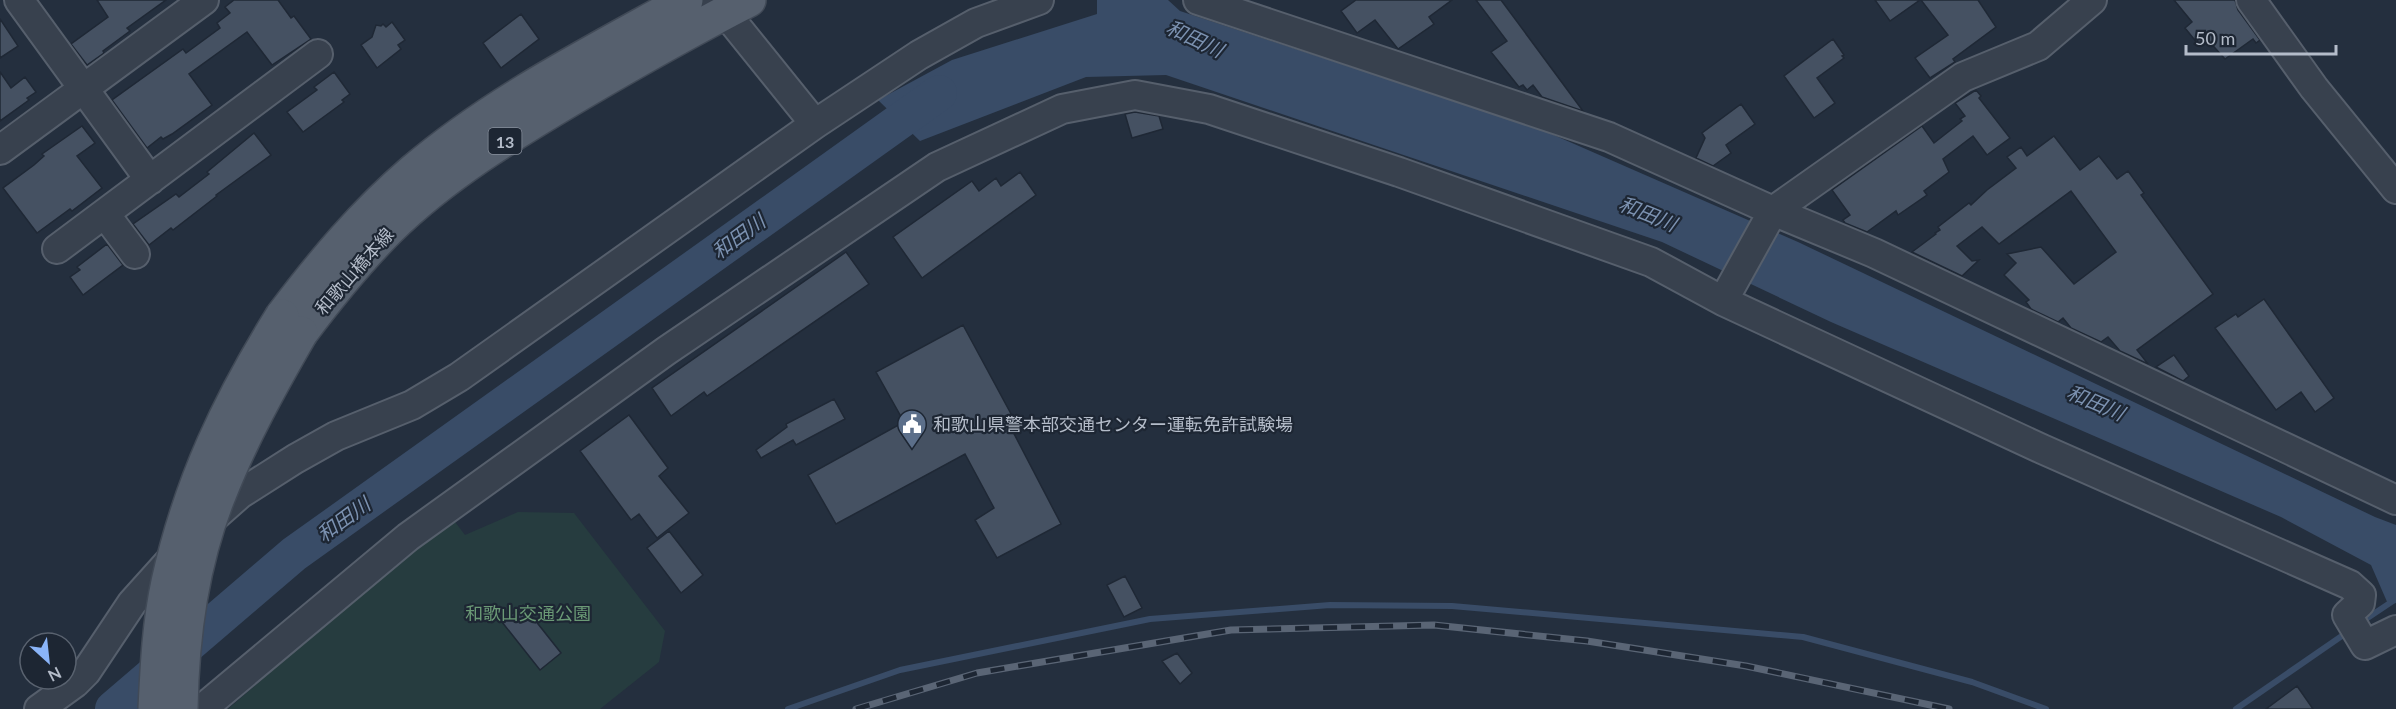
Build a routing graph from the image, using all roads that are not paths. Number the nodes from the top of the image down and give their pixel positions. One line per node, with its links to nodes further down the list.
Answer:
1 (19, 0): 10 (street)
2 (204, 0): 10 (street)
3 (686, 0): 20 (main road, 和歌山橋本線 / 13)
4 (1039, 0): 11 (street)
5 (1198, 0): 15 (street)
6 (2092, 0): 15 (street)
7 (2251, 0): 14 (street)
8 (729, 4): 11 (street); 20 (main road, 和歌山橋本線 / 13)
9 (318, 54): 13 (street)
10 (84, 90): 12 (street); 13 (street)
11 (815, 124): 23 (street)
12 (0, 150)
13 (150, 180): 16 (street)
14 (2396, 189)
15 (1773, 211): 19 (street); 21 (street)
16 (105, 214): 17 (street); 18 (street)
17 (57, 249)
18 (135, 254)
19 (1726, 298): 22 (street); 26 (street)
20 (292, 324): 24 (main road, 和歌山橋本線 / 13, bridge); 25 (main road, 和歌山橋本線 / 13, bridge)
21 (2396, 500)
22 (2396, 630)
23 (39, 709)
24 (155, 709)
25 (181, 709)
26 (202, 709)

